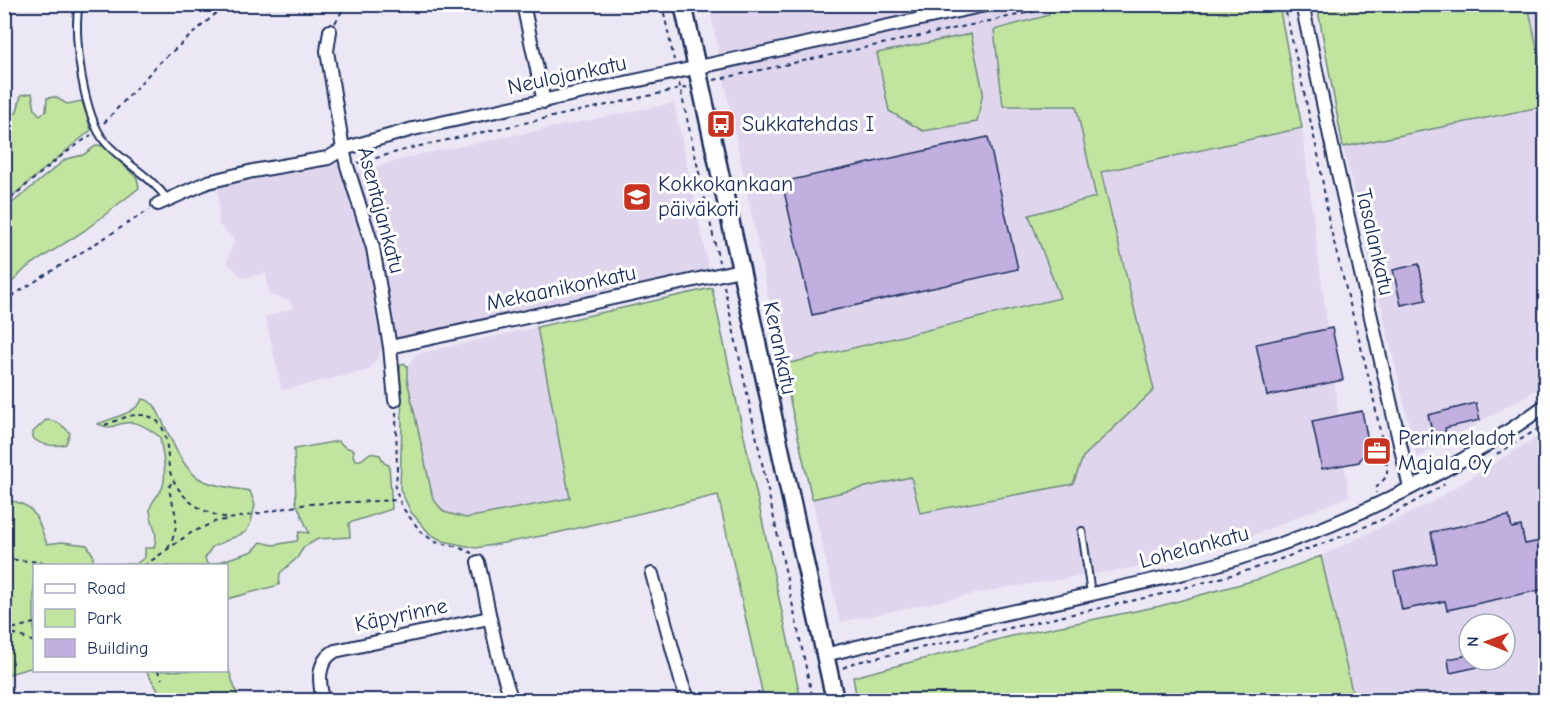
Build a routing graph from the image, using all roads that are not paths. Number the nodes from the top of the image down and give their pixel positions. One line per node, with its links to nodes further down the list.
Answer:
1 (79, 4): 10 (lane)
2 (523, 4): 8 (street)
3 (683, 4): 7 (street, Kerankatu)
4 (990, 4): 7 (street, Neulojankatu)
5 (1302, 4): 15 (street, Tasalankatu)
6 (330, 31): 9 (street, Asentajankatu)
7 (698, 76): 8 (street, Neulojankatu); 11 (street, Kerankatu)
8 (544, 102): 9 (street, Neulojankatu)
9 (343, 149): 10 (street, Neulojankatu); 12 (street, Asentajankatu)
10 (163, 201)
11 (740, 270): 12 (street, Mekaanikonkatu); 21 (street, Kerankatu)
12 (390, 347): 13 (street, Asentajankatu)
13 (395, 400)
14 (1545, 405): 15 (street, Lohelankatu)
15 (1410, 488): 19 (street, Lohelankatu)
16 (1082, 531): 19 (lane)
17 (478, 562): 20 (street)
18 (652, 574): 24 (street)
19 (1091, 594): 21 (street, Lohelankatu)
20 (489, 618): 22 (street, Käpyrinne); 23 (street)
21 (825, 655): 25 (street, Kerankatu)
22 (323, 700)
23 (512, 700)
24 (689, 700)
25 (835, 700)

